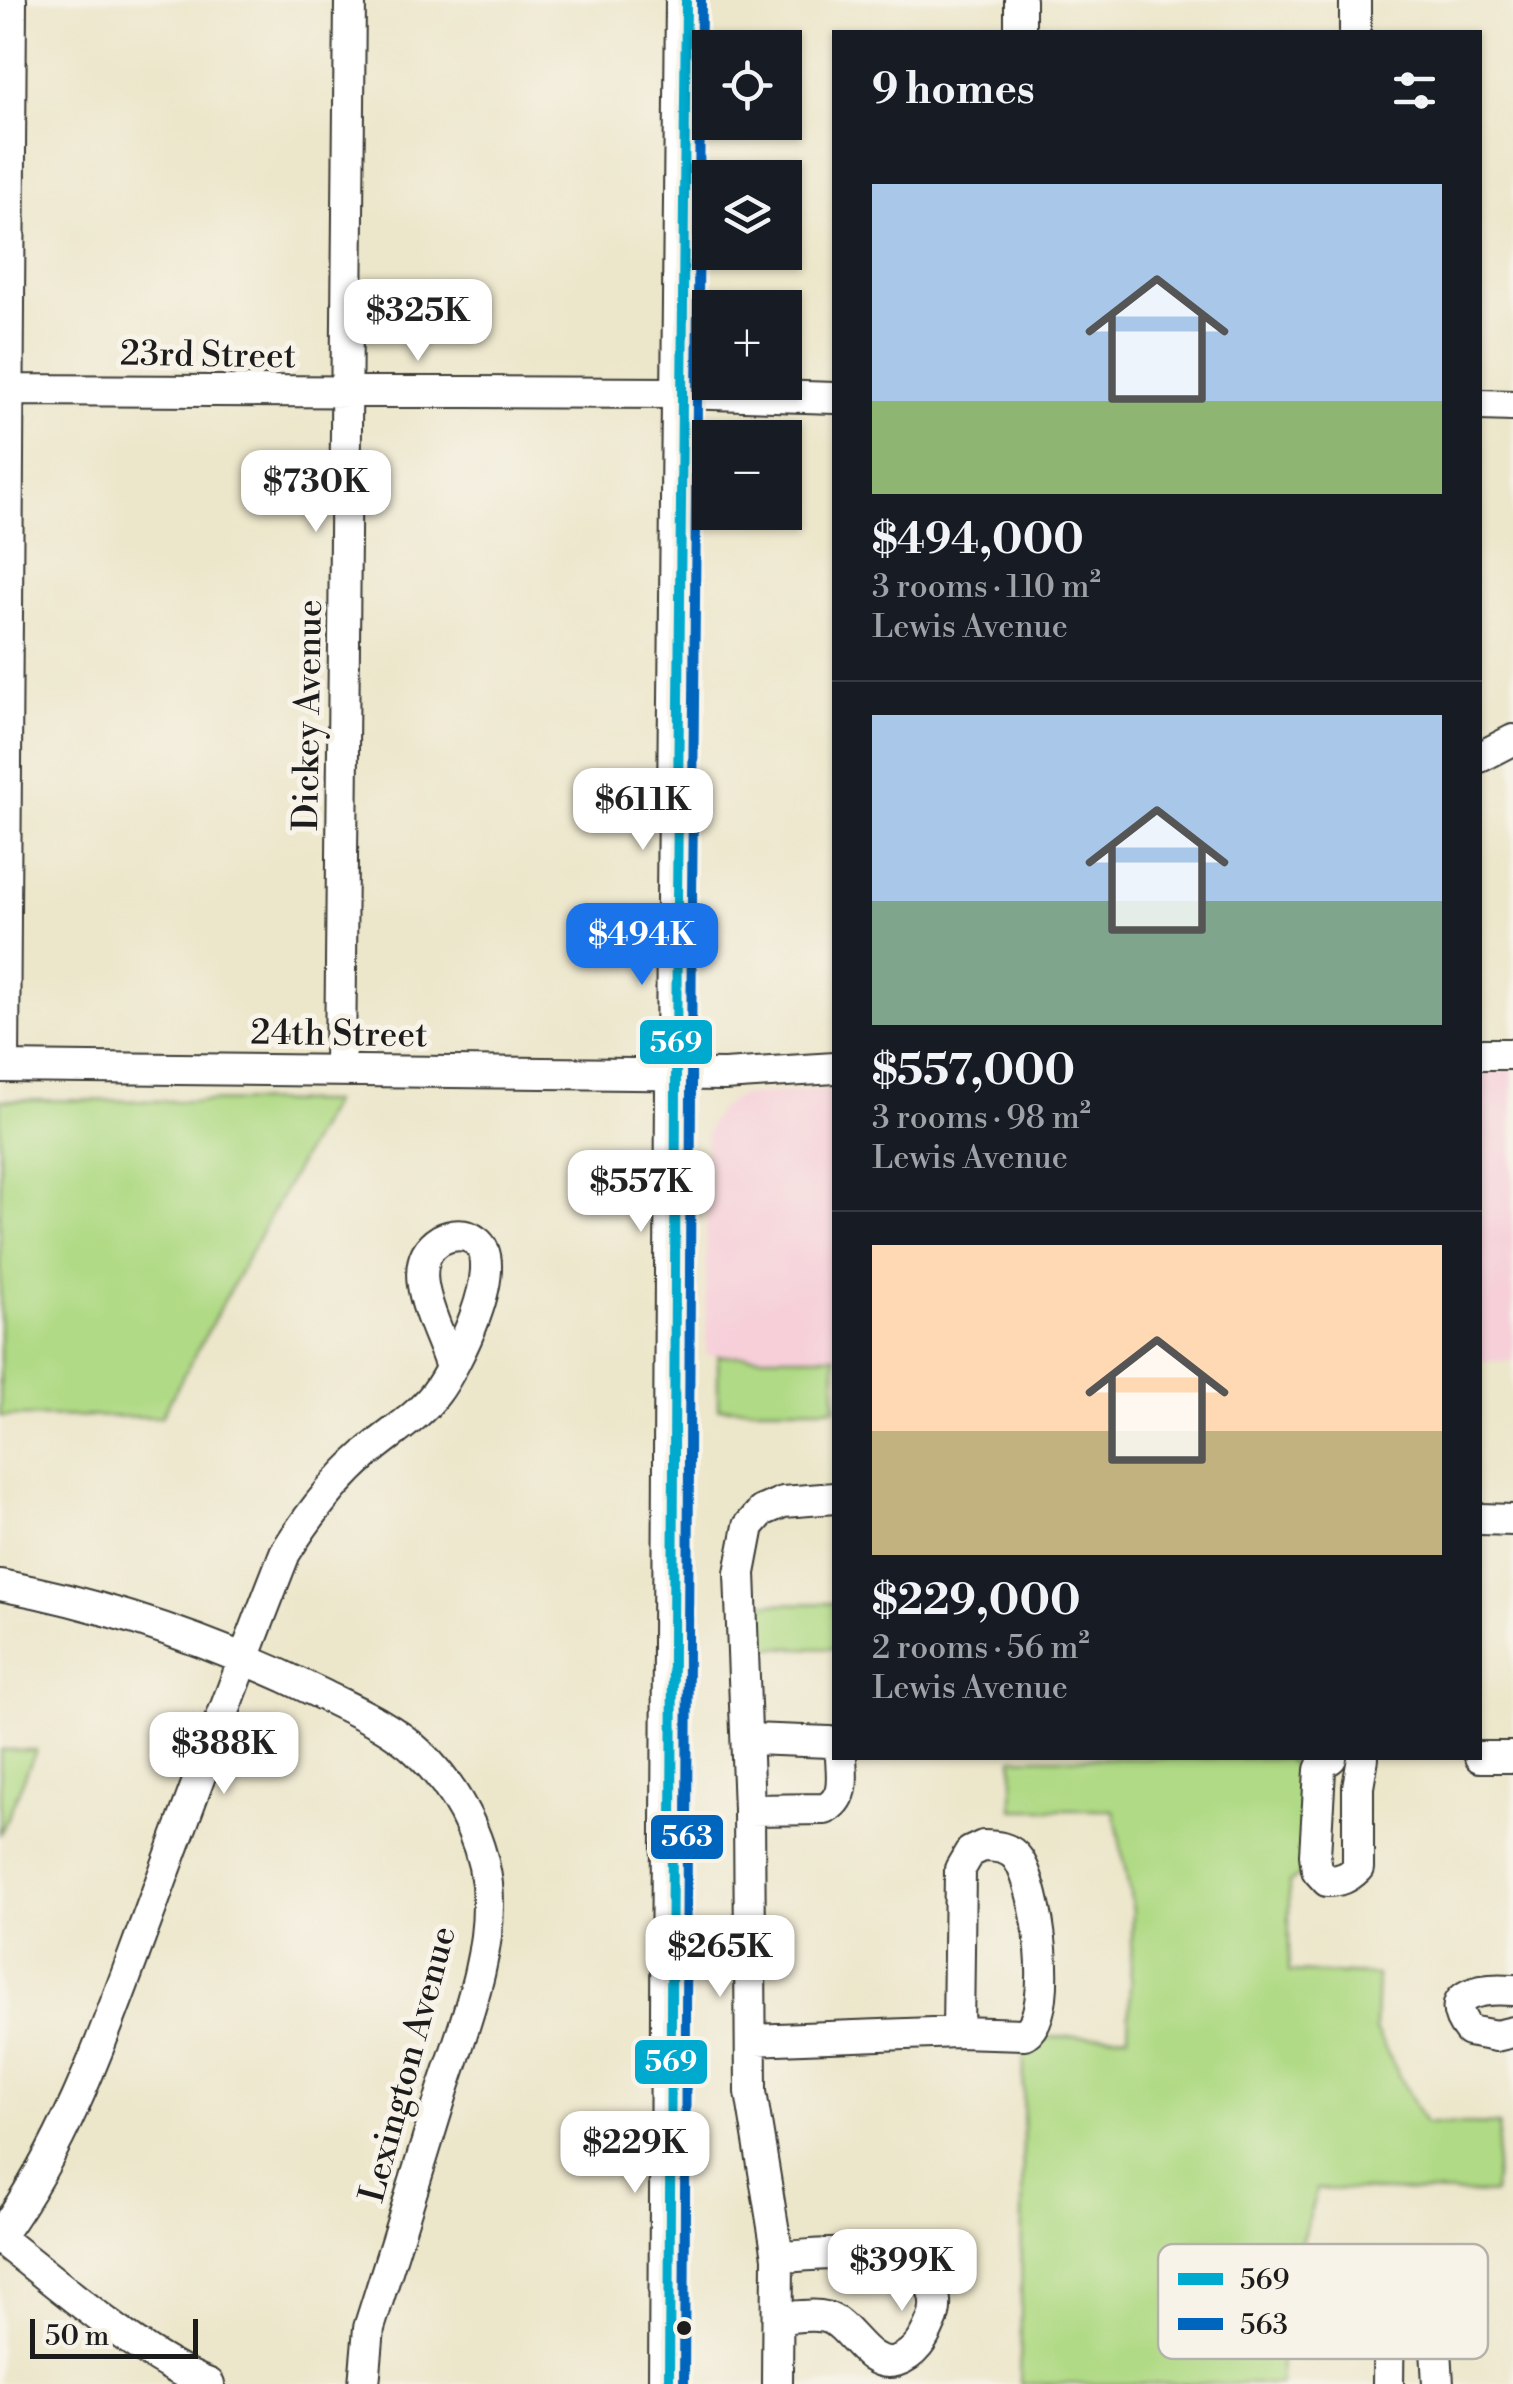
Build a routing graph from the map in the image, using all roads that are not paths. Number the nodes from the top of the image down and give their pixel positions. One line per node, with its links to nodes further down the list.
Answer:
1 (12, 0): 8 (street)
2 (350, 0): 9 (street, Dickey Avenue)
3 (686, 0): 10 (main road)
4 (1020, 0): 6 (street)
5 (1355, 0): 7 (street)
6 (1020, 30)
7 (1355, 30)
8 (5, 390): 9 (street, 23rd Street); 18 (street)
9 (348, 394): 10 (street, 23rd Street); 20 (street, Dickey Avenue)
10 (681, 394): 11 (street, 23rd Street); 21 (main road)
11 (832, 398)
12 (1482, 405): 13 (street)
13 (1513, 406)
14 (1513, 740): 15 (street)
15 (1482, 757)
16 (1482, 1054): 17 (street)
17 (1513, 1054)
18 (2, 1066): 20 (street, 24th Street)
19 (832, 1068): 21 (street, 24th Street)
20 (340, 1071): 21 (street, 24th Street)
21 (678, 1074): 47 (main road)
22 (450, 1365): 27 (street)
23 (832, 1498): 28 (street)
24 (1482, 1519): 25 (street)
25 (1513, 1520)
26 (0, 1585): 27 (street, Lexington Avenue)
27 (244, 1656): 40 (street); 46 (street, Lexington Avenue)
28 (748, 1739): 29 (street); 35 (street)
29 (832, 1744)
30 (1482, 1756): 31 (street)
31 (1513, 1756)
32 (841, 1760): 35 (street)
33 (1328, 1760): 34 (street)
34 (1363, 1760)
35 (750, 1810): 39 (street)
36 (1513, 1990): 38 (street)
37 (958, 2032): 37 (street); 39 (street)
38 (1513, 2032)
39 (750, 2040): 41 (street)
40 (0, 2237): 45 (street)
41 (778, 2257): 42 (street); 42 (street)
42 (780, 2318): 48 (street)
43 (1388, 2359): 49 (street)
44 (1437, 2359): 50 (street)
45 (209, 2384)
46 (364, 2384)
47 (669, 2384)
48 (776, 2384)
49 (1388, 2384)
50 (1438, 2384)

